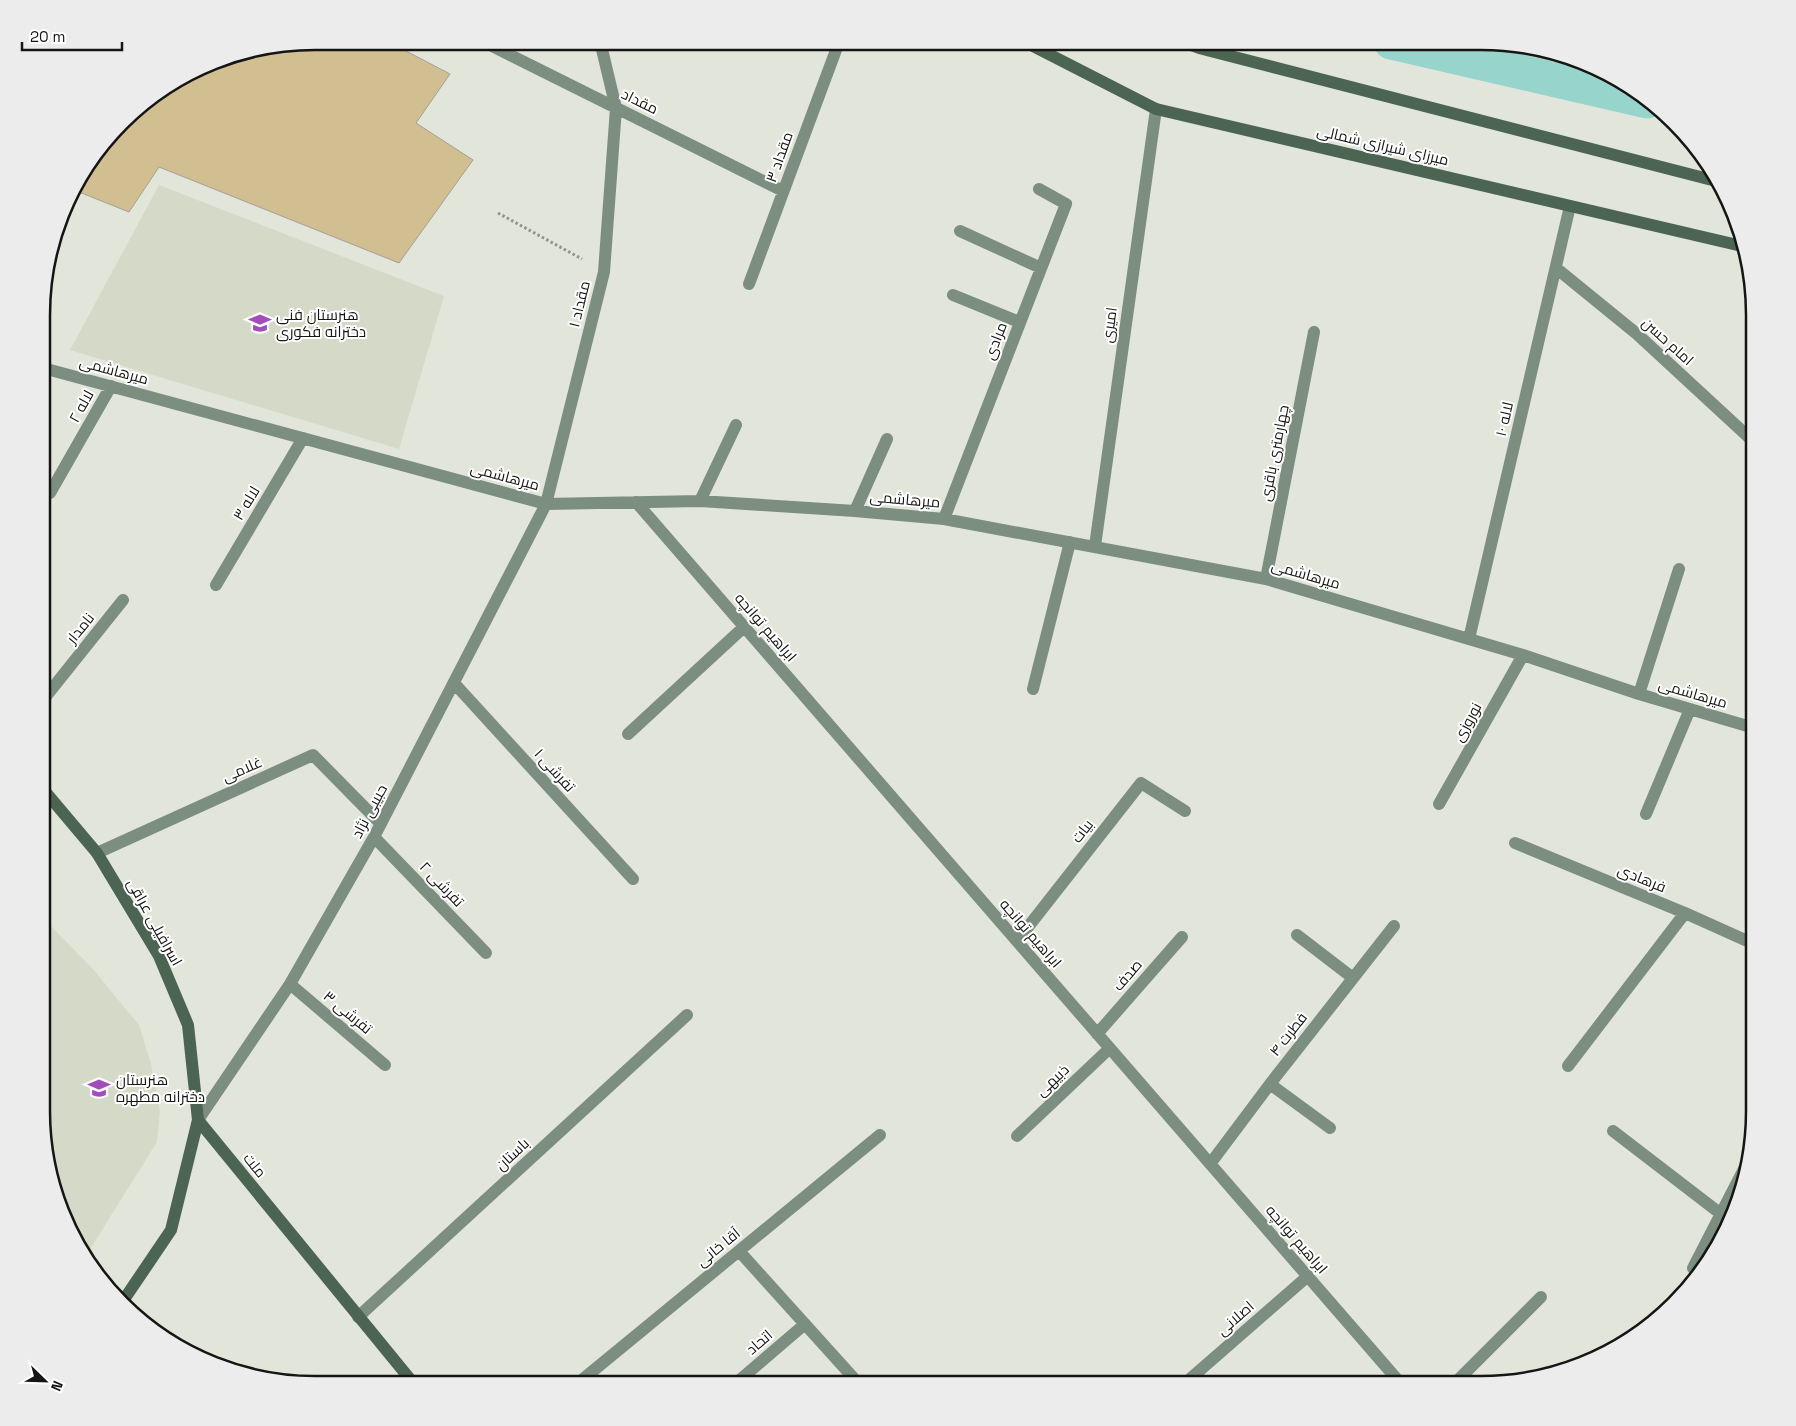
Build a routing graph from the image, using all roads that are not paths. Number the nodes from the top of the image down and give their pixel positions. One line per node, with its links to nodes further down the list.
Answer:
1 (500, 50): 6 (street, مقداد)
2 (602, 50): 6 (street, مقداد ۱)
3 (836, 50): 10 (street, مقداد ۳)
4 (1041, 50): 7 (street, میرزای شیرازی شمالی)
5 (1207, 50): 8 (street)
6 (616, 108): 10 (street, مقداد); 29 (street, مقداد ۱)
7 (1156, 109): 11 (street, میرزای شیرازی شمالی); 33 (street, امیری)
8 (1707, 179)
9 (1039, 189): 14 (street, مرادی)
10 (784, 191): 16 (street, مقداد ۳)
11 (1570, 206): 13 (street, میرزای شیرازی شمالی); 15 (street, لاله ۱۰)
12 (960, 231): 14 (street)
13 (1736, 245)
14 (1041, 268): 18 (street, مرادی)
15 (1556, 268): 23 (street, امام حسن); 39 (street, لاله ۱۰)
16 (749, 284)
17 (953, 295): 18 (street)
18 (1019, 322): 31 (street, مرادی)
19 (1314, 332): 35 (street, چهارمتری باقری)
20 (50, 370): 21 (street, میرهاشمی)
21 (111, 386): 24 (street, میرهاشمی); 26 (street, لاله ۲)
22 (736, 425): 27 (street)
23 (1746, 435)
24 (303, 438): 29 (street, میرهاشمی); 36 (street, لاله ۳)
25 (887, 439): 30 (street)
26 (50, 493)
27 (700, 500): 28 (street, میرهاشمی); 30 (street, میرهاشمی)
28 (636, 502): 29 (street, میرهاشمی); 38 (street, ابراهیم توانچه)
29 (546, 504): 41 (street, حبیبی نژاد)
30 (854, 511): 31 (street, میرهاشمی)
31 (944, 519): 32 (street, میرهاشمی)
32 (1070, 542): 33 (street, میرهاشمی); 42 (street)
33 (1096, 546): 35 (street, میرهاشمی)
34 (1679, 570): 44 (street)
35 (1266, 579): 39 (street, میرهاشمی)
36 (216, 586)
37 (123, 600): 43 (street, نامدار)
38 (744, 627): 47 (street); 62 (street, ابراهیم توانچه)
39 (1469, 639): 40 (street, میرهاشمی)
40 (1523, 655): 44 (street, میرهاشمی); 49 (street, نوروزی)
41 (454, 683): 52 (street, حبیبی نژاد); 56 (street, تفرشی ۱)
42 (1033, 689)
43 (50, 691)
44 (1640, 694): 45 (street, میرهاشمی)
45 (1690, 709): 46 (street, میرهاشمی); 51 (street)
46 (1746, 726)
47 (628, 734)
48 (50, 797): 55 (street, اسرافیلی عراقی)
49 (1439, 804)
50 (1185, 811): 62 (street, بیات)
51 (1646, 814)
52 (381, 824): 53 (street, حبیبی نژاد); 55 (street, غلامی)
53 (374, 837): 63 (street, تفرشی ۲); 65 (street, حبیبی نژاد)
54 (1515, 843): 57 (street, فرهادی)
55 (97, 853): 72 (street, اسرافیلی عراقی)
56 (633, 879)
57 (1685, 913): 61 (street, فرهادی); 70 (street)
58 (1394, 926): 64 (street, فطرت ۴)
59 (1297, 935): 64 (street)
60 (1182, 937): 67 (street, صدف)
61 (1746, 940)
62 (1017, 941): 67 (street, ابراهیم توانچه)
63 (486, 953)
64 (1353, 978): 71 (street, فطرت ۴)
65 (290, 984): 69 (street, تفرشی ۳); 72 (street, حبیبی نژاد)
66 (687, 1015): 85 (street, باستان)
67 (1097, 1034): 68 (street, ابراهیم توانچه)
68 (1110, 1048): 76 (street, ذبیهی); 77 (street, ابراهیم توانچه)
69 (385, 1065)
70 (1568, 1066)
71 (1270, 1084): 73 (street); 77 (street, فطرت ۴)
72 (198, 1120): 83 (street); 85 (street, ملت)
73 (1330, 1128)
74 (1613, 1131): 79 (street)
75 (880, 1135): 80 (street, آقا خانی)
76 (1016, 1136)
77 (1210, 1164): 82 (street, ابراهیم توانچه)
78 (1734, 1188): 79 (street)
79 (1721, 1214): 81 (street)
80 (739, 1251): 86 (street); 88 (street, آقا خانی)
81 (1694, 1268)
82 (1308, 1276): 91 (street, اصلانی); 92 (street, ابراهیم توانچه)
83 (126, 1296)
84 (1541, 1297): 93 (street)
85 (358, 1317): 87 (street, ملت)
86 (805, 1324): 89 (street, اتحاد); 90 (street)
87 (407, 1376)
88 (587, 1376)
89 (743, 1376)
90 (852, 1376)
91 (1193, 1376)
92 (1394, 1376)
93 (1462, 1376)

